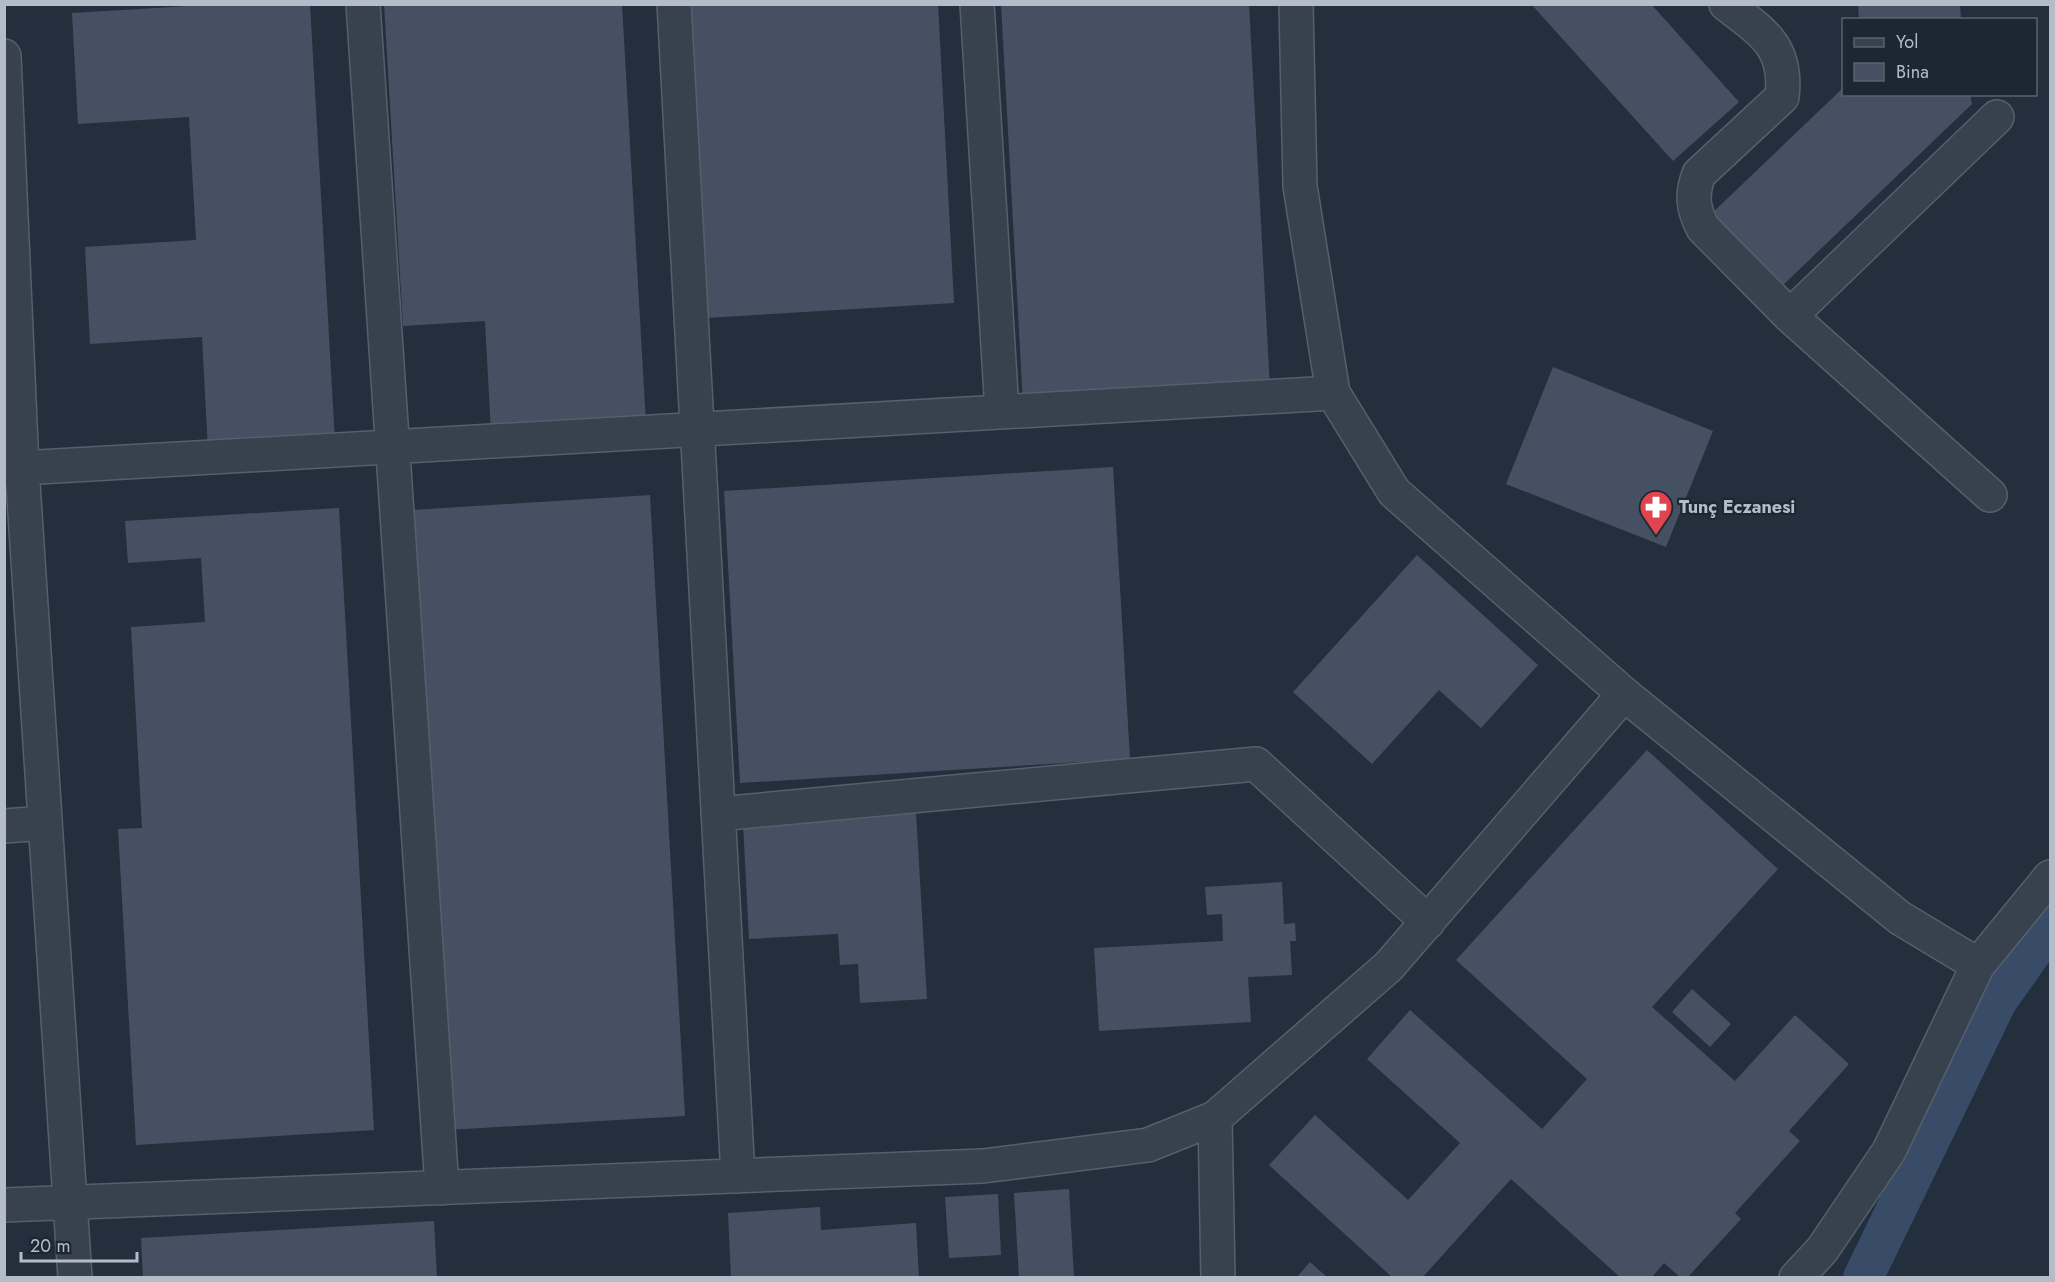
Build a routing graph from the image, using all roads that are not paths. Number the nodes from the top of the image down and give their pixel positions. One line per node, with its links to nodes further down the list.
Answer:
1 (363, 4): 13 (street)
2 (674, 4): 12 (street)
3 (977, 4): 11 (street)
4 (1296, 4): 10 (street)
5 (1726, 4): 9 (street)
6 (4, 56): 8 (street)
7 (1997, 117): 9 (street)
8 (6, 137): 14 (street)
9 (1790, 316): 15 (street)
10 (1333, 393): 11 (street); 16 (street)
11 (1002, 411): 12 (street)
12 (697, 429): 13 (street); 17 (street)
13 (392, 447): 14 (street); 25 (street)
14 (13, 468): 18 (street)
15 (1990, 495)
16 (1624, 694): 21 (street); 22 (street)
17 (718, 814): 21 (street); 24 (street)
18 (45, 823): 19 (street); 26 (street)
19 (4, 826)
20 (2050, 877): 22 (street)
21 (1428, 922): 23 (street)
22 (1978, 964): 30 (street)
23 (1215, 1118): 24 (street); 29 (street)
24 (738, 1176): 25 (street)
25 (442, 1188): 26 (street)
26 (70, 1203): 27 (street); 28 (street)
27 (4, 1205)
28 (75, 1278)
29 (1218, 1278)
30 (1796, 1278)

